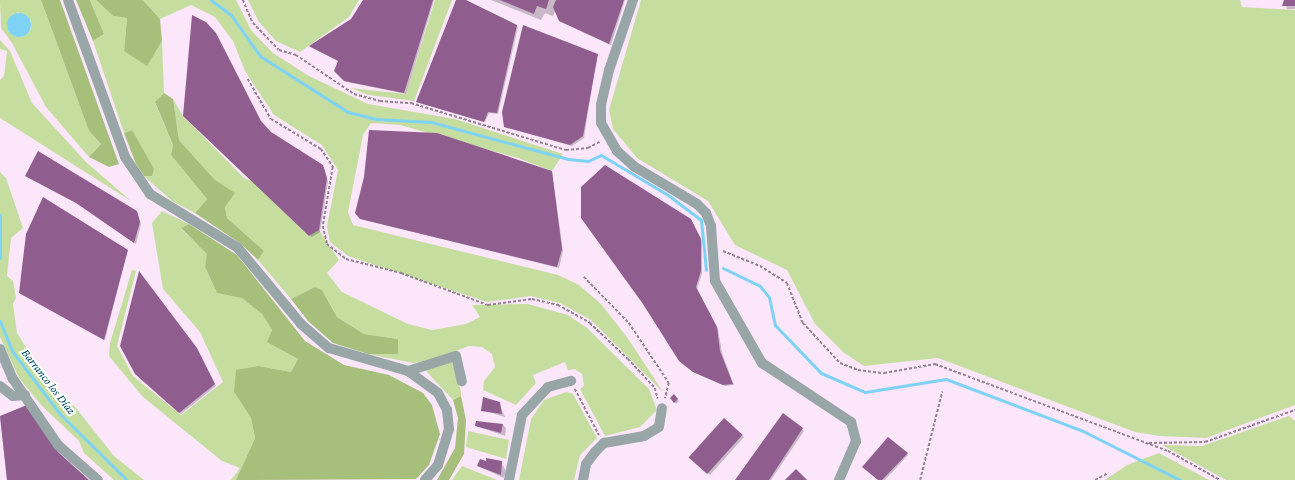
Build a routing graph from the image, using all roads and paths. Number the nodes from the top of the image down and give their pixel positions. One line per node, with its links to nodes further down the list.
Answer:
1 (68, 0): 9 (street)
2 (243, 0): 5 (path)
3 (633, 0): 5 (street)
4 (248, 79): 15 (path)
5 (608, 137): 6 (street)
6 (714, 247): 18 (path); 24 (street)
7 (584, 277): 15 (path)
8 (0, 349): 14 (street)
9 (408, 371): 10 (street); 21 (street)
10 (462, 381)
11 (571, 381): 17 (path); 22 (street)
12 (0, 386): 14 (street)
13 (942, 392): 25 (path)
14 (25, 395): 20 (street)
15 (662, 408): 17 (street)
16 (1295, 410): 18 (path)
17 (604, 443): 23 (street)
18 (1147, 443): 27 (path)
19 (1108, 473): 26 (path)
20 (98, 480)
21 (425, 480)
22 (510, 480)
23 (583, 480)
24 (839, 480)
25 (920, 480)
26 (1095, 480)
27 (1220, 480)

